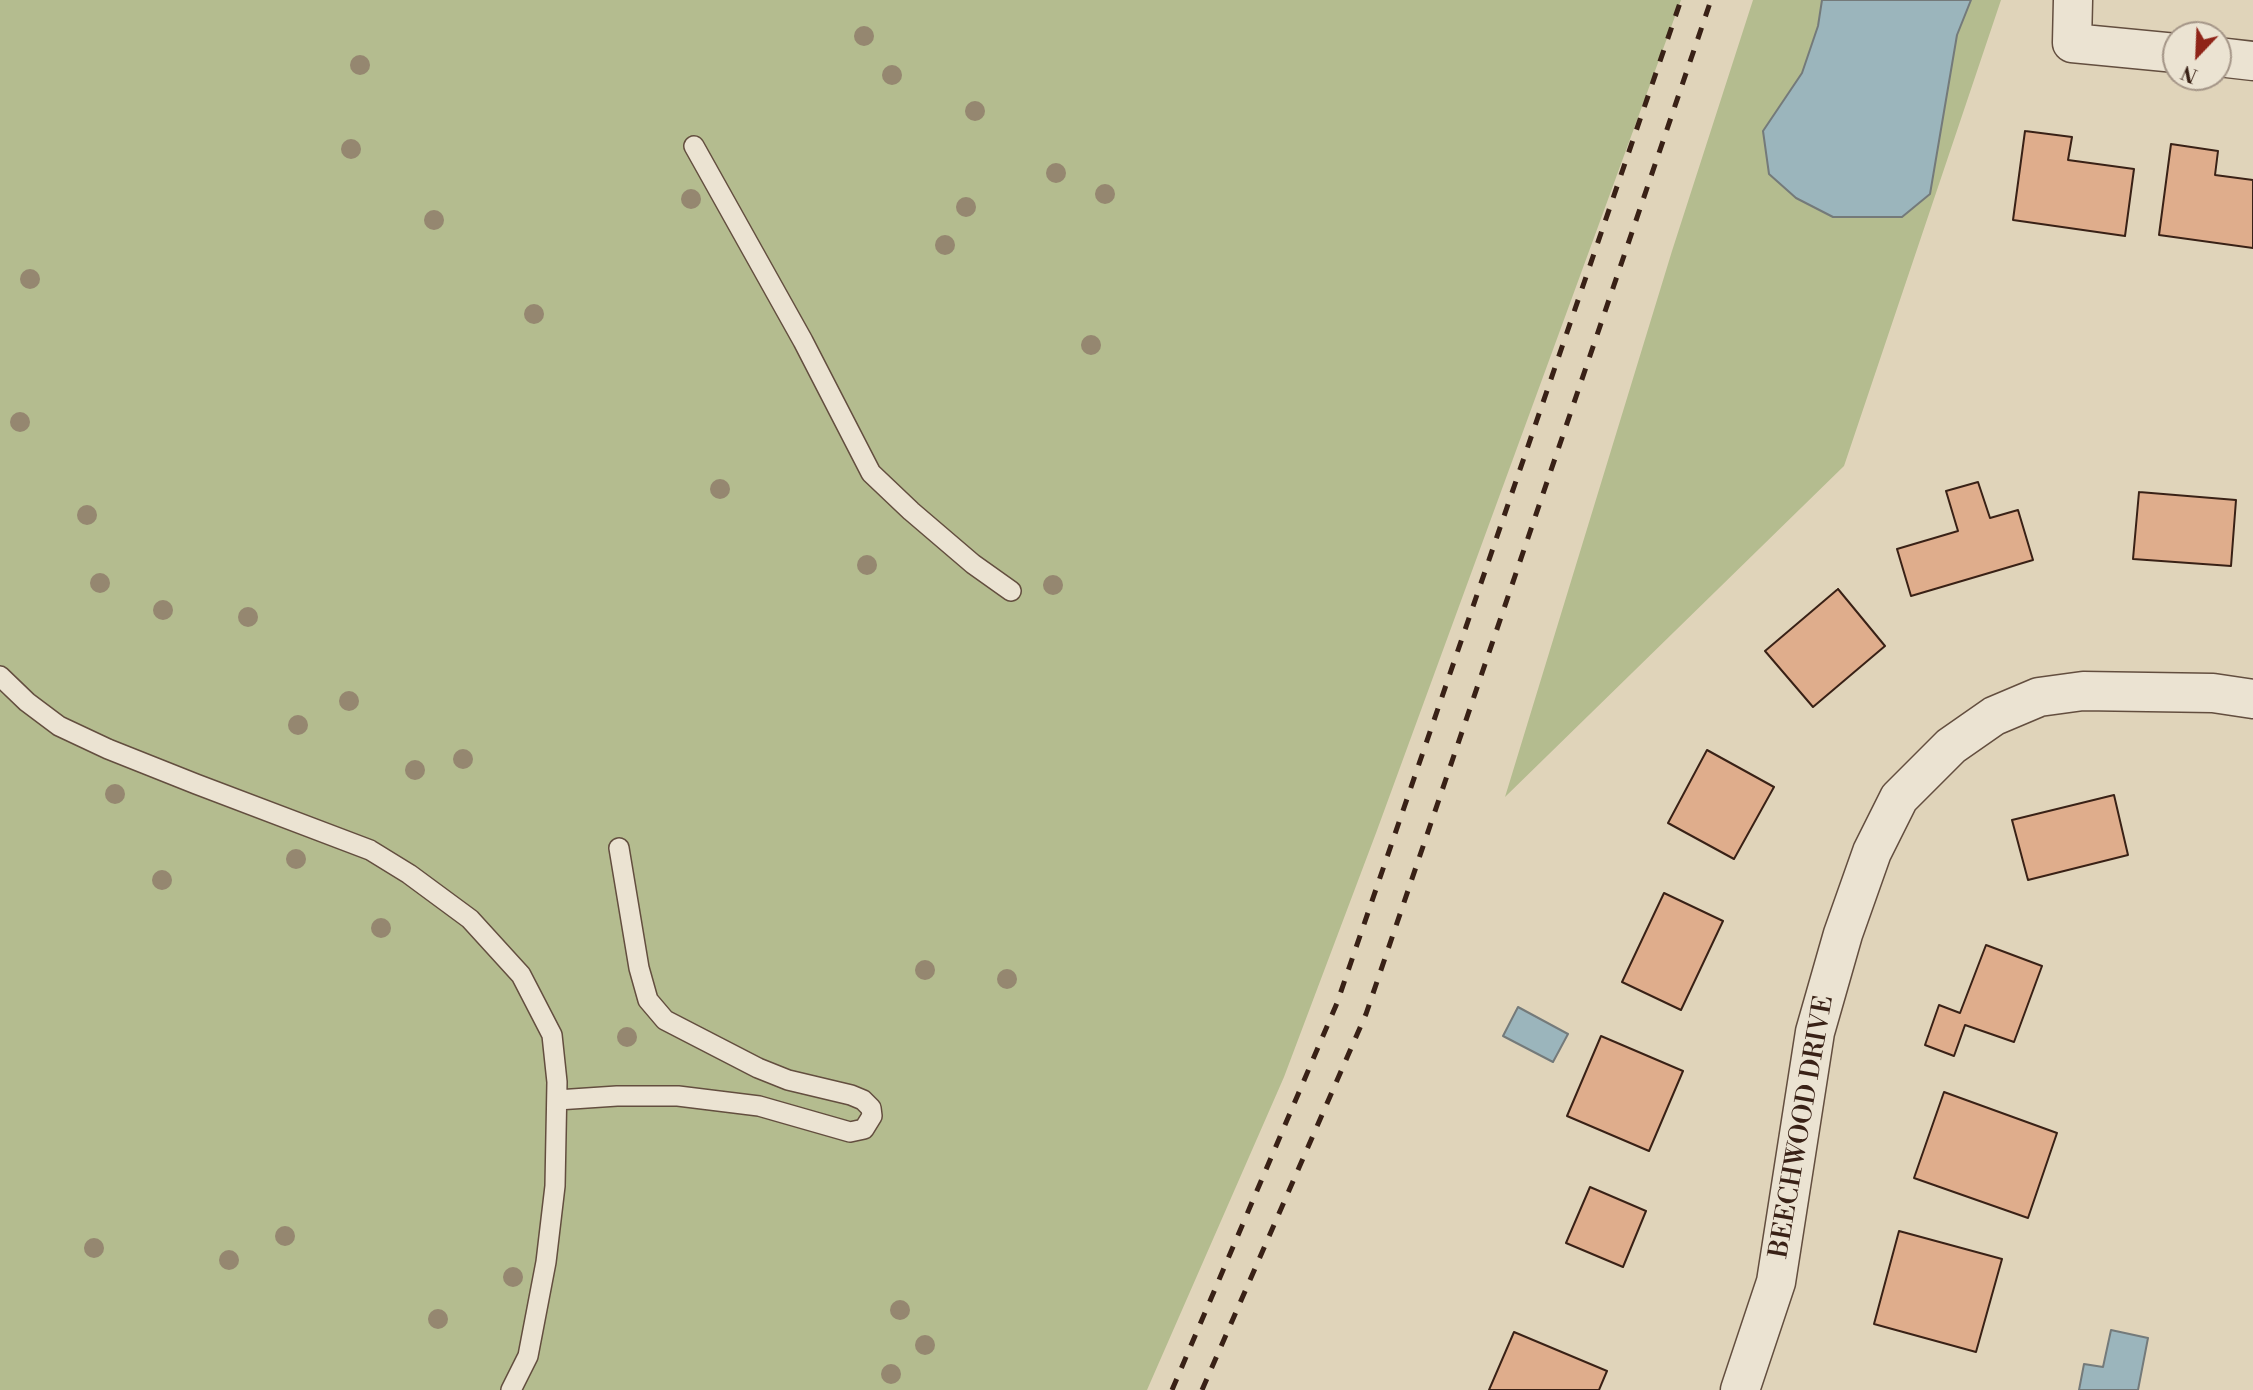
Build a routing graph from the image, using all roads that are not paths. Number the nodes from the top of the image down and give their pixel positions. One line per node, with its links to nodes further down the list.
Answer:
1 (2073, 0): 2 (street)
2 (2162, 52)
3 (2232, 59): 4 (street)
4 (2253, 61)
5 (694, 146): 6 (lane)
6 (1011, 591)
7 (0, 676): 10 (lane)
8 (2253, 699): 12 (street, BEECHWOOD DRIVE)
9 (619, 848): 10 (lane)
10 (557, 1100): 11 (lane)
11 (511, 1390)
12 (1740, 1390)

